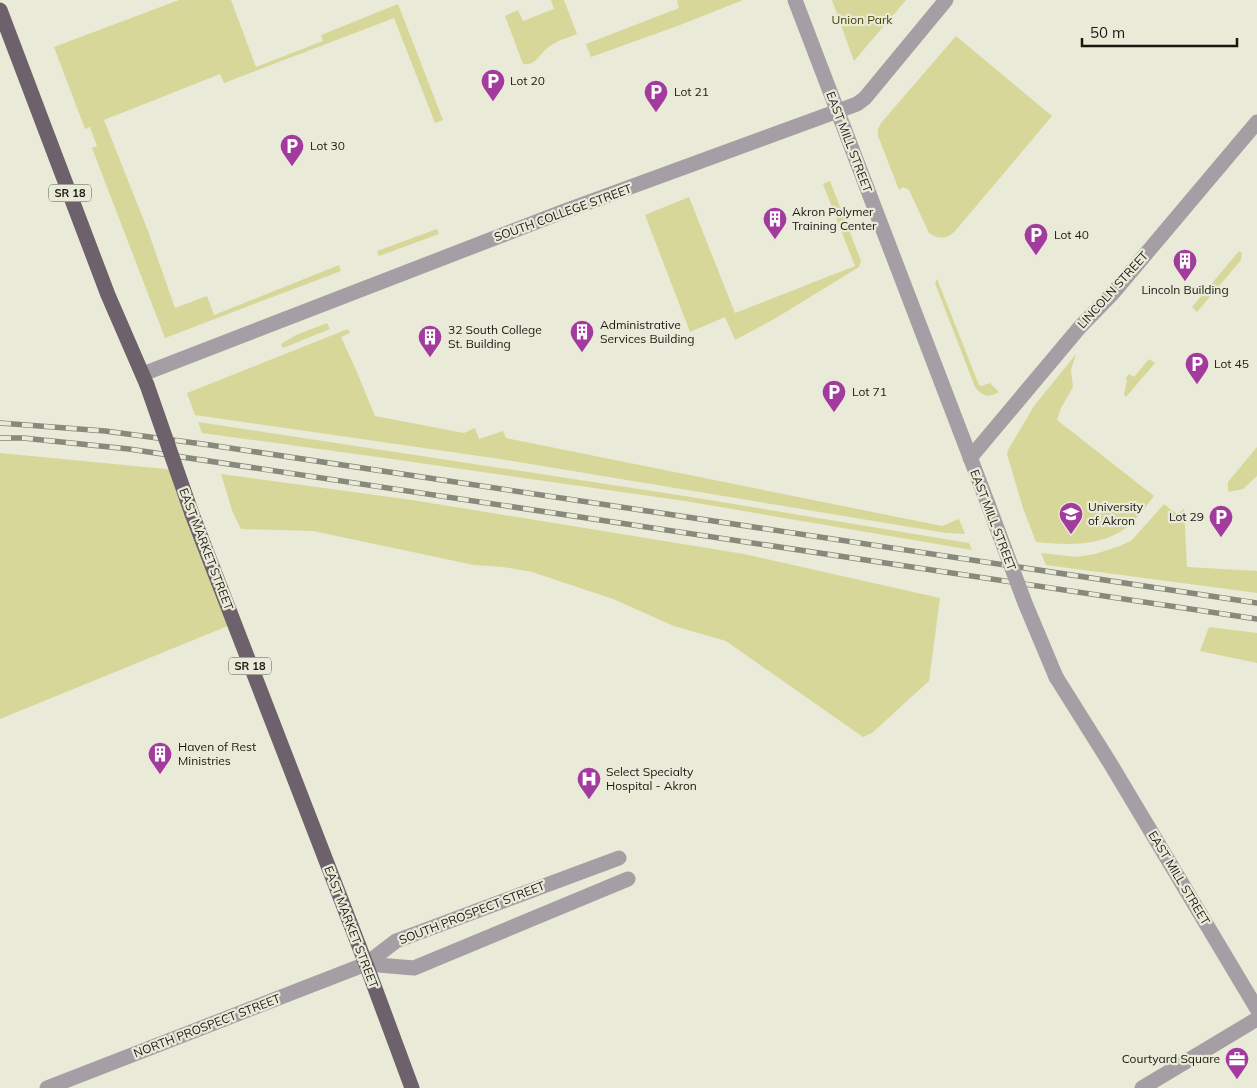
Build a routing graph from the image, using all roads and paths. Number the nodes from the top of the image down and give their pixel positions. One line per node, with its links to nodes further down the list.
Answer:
1 (795, 0): 4 (street, EAST MILL STREET)
2 (946, 0): 4 (street, SOUTH COLLEGE STREET)
3 (0, 10): 6 (main road, EAST MARKET STREET / SR 18)
4 (838, 112): 6 (street, SOUTH COLLEGE STREET); 7 (street, EAST MILL STREET)
5 (1257, 122): 7 (street, LINCOLN STREET)
6 (145, 380): 10 (main road, EAST MARKET STREET / SR 18, bridge)
7 (970, 458): 11 (street, EAST MILL STREET, bridge)
8 (619, 858): 10 (street, SOUTH PROSPECT STREET)
9 (628, 880): 10 (street)
10 (366, 964): 13 (street, NORTH PROSPECT STREET); 14 (main road, EAST MARKET STREET / SR 18)
11 (1257, 1009)
12 (1257, 1019): 15 (street)
13 (47, 1088)
14 (412, 1088)
15 (1142, 1088)

